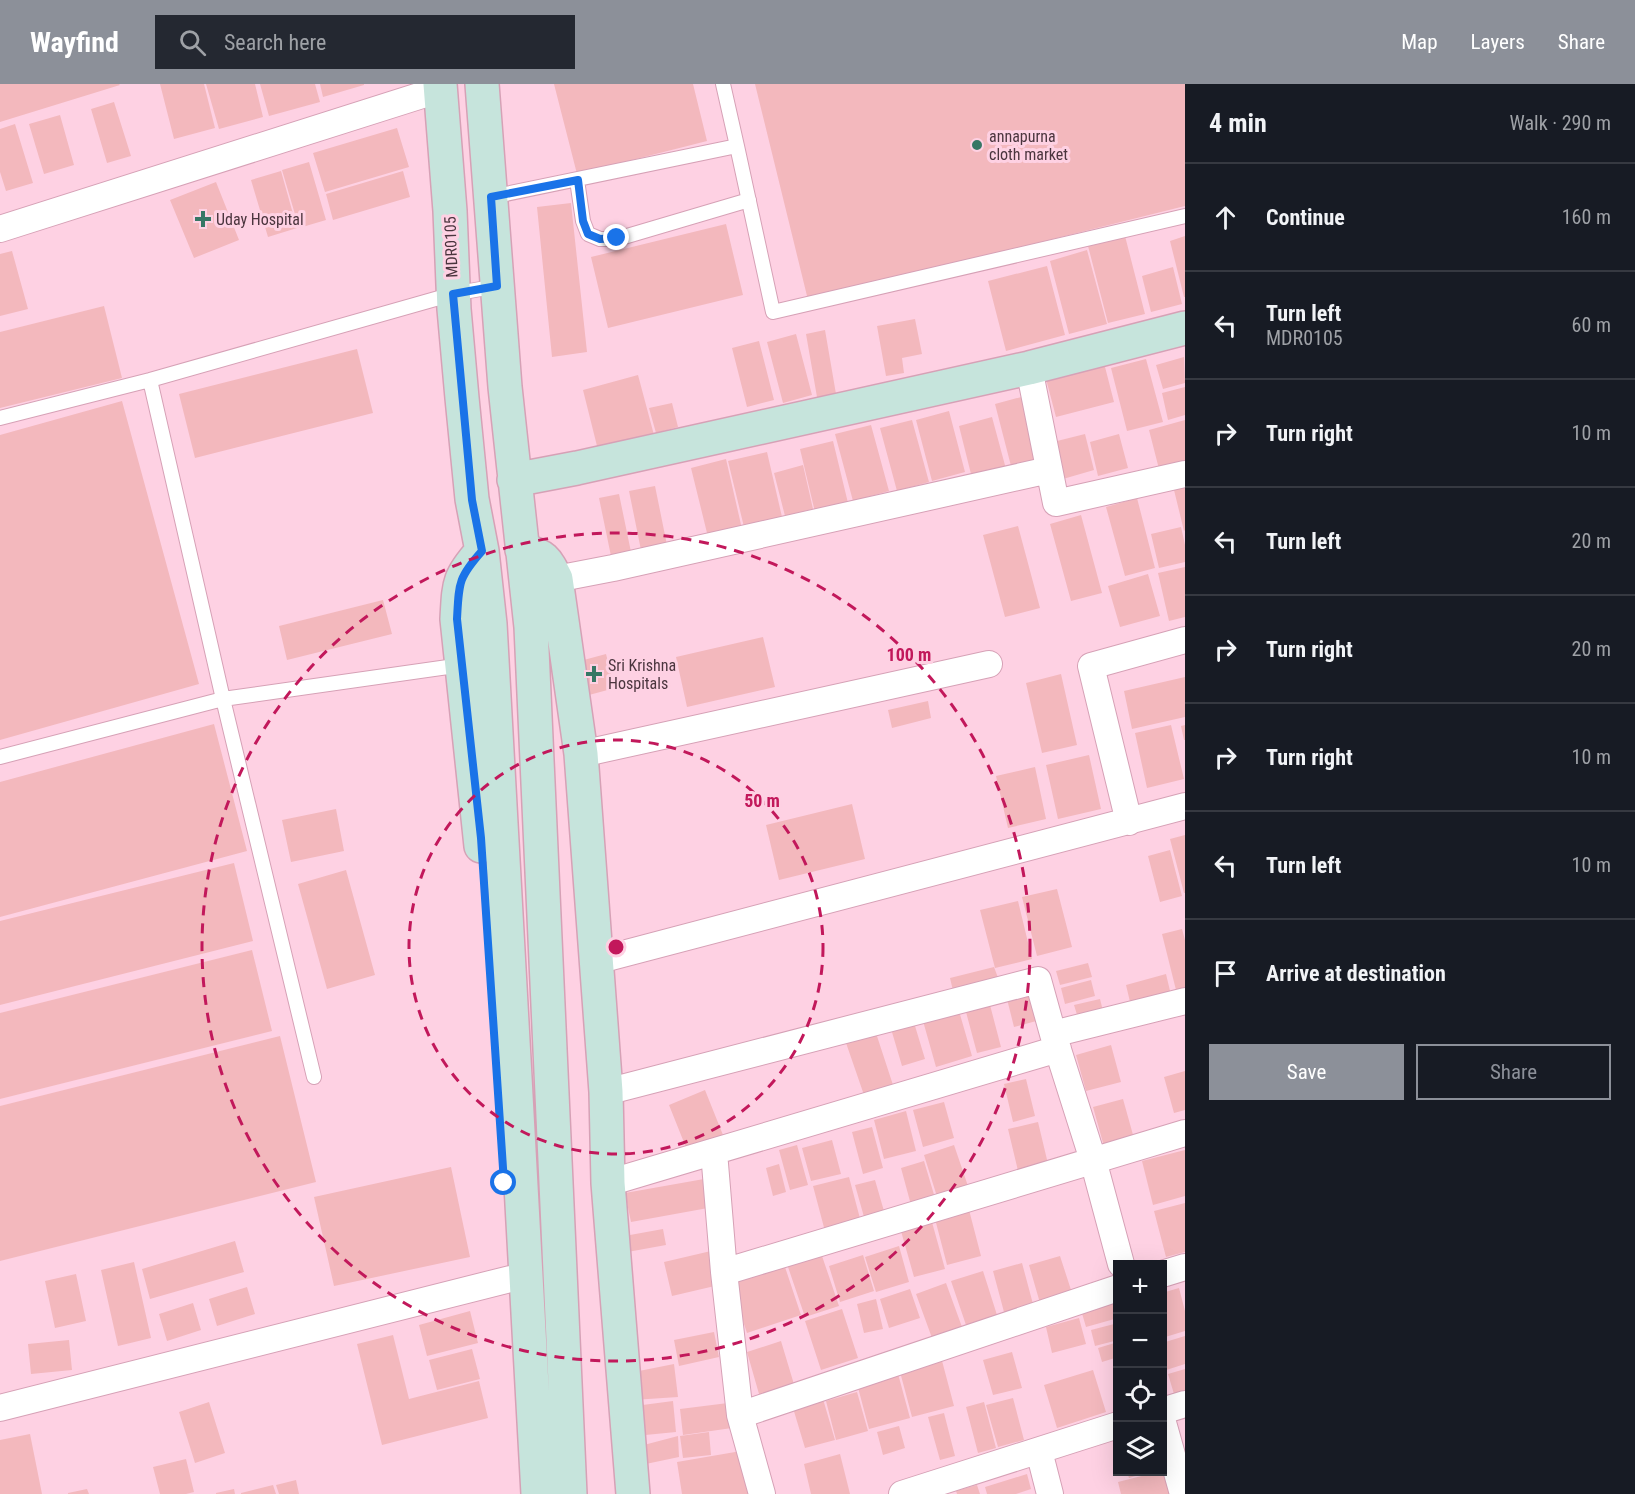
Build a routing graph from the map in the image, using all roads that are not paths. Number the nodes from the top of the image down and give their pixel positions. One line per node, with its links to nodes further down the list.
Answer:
1 (482, 84): 6 (main road)
2 (723, 84): 4 (lane)
3 (441, 86): 9 (street); 11 (main road, MDR0105)
4 (737, 146): 5 (lane); 7 (lane)
5 (578, 180): 6 (lane); 7 (lane)
6 (491, 197): 10 (main road)
7 (749, 200): 8 (lane)
8 (1185, 216)
9 (0, 229)
10 (497, 286): 11 (lane); 18 (main road)
11 (453, 294): 14 (lane); 20 (main road, MDR0105)
12 (1185, 328): 13 (main road)
13 (1029, 368): 16 (street); 18 (main road)
14 (150, 380): 15 (lane); 25 (lane)
15 (0, 418)
16 (1049, 470): 17 (street); 21 (street)
17 (1185, 474)
18 (514, 480): 19 (main road)
19 (522, 550): 21 (main road); 55 (main road)
20 (482, 551): 24 (main road); 54 (main road, MDR0105)
21 (556, 579): 26 (main road)
22 (1185, 640): 29 (street)
23 (989, 664): 26 (street)
24 (462, 665): 25 (lane); 43 (main road)
25 (223, 699): 27 (lane); 33 (lane)
26 (581, 754): 30 (main road)
27 (0, 757)
28 (1185, 806): 29 (street)
29 (1129, 822): 30 (street)
30 (596, 961): 34 (main road)
31 (1185, 1001): 32 (street)
32 (1055, 1041): 34 (street); 36 (street); 37 (street)
33 (314, 1077)
34 (606, 1092): 38 (main road)
35 (1185, 1133): 37 (street)
36 (714, 1152): 38 (street); 41 (street)
37 (1094, 1160): 39 (street); 41 (street)
38 (608, 1183): 56 (main road)
39 (1120, 1260)
40 (1185, 1268): 42 (street)
41 (724, 1272): 48 (street)
42 (1167, 1273)
43 (510, 1279): 46 (street); 53 (main road)
44 (1113, 1290): 48 (street)
45 (1185, 1404): 47 (street)
46 (0, 1408)
47 (1167, 1409)
48 (740, 1414): 57 (street)
49 (1163, 1422): 60 (street)
50 (1113, 1427): 51 (street)
51 (1039, 1451): 52 (street); 59 (street)
52 (930, 1490): 58 (street)
53 (525, 1494)
54 (538, 1494)
55 (570, 1494)
56 (633, 1494)
57 (762, 1494)
58 (902, 1494)
59 (1050, 1494)
60 (1183, 1494)

